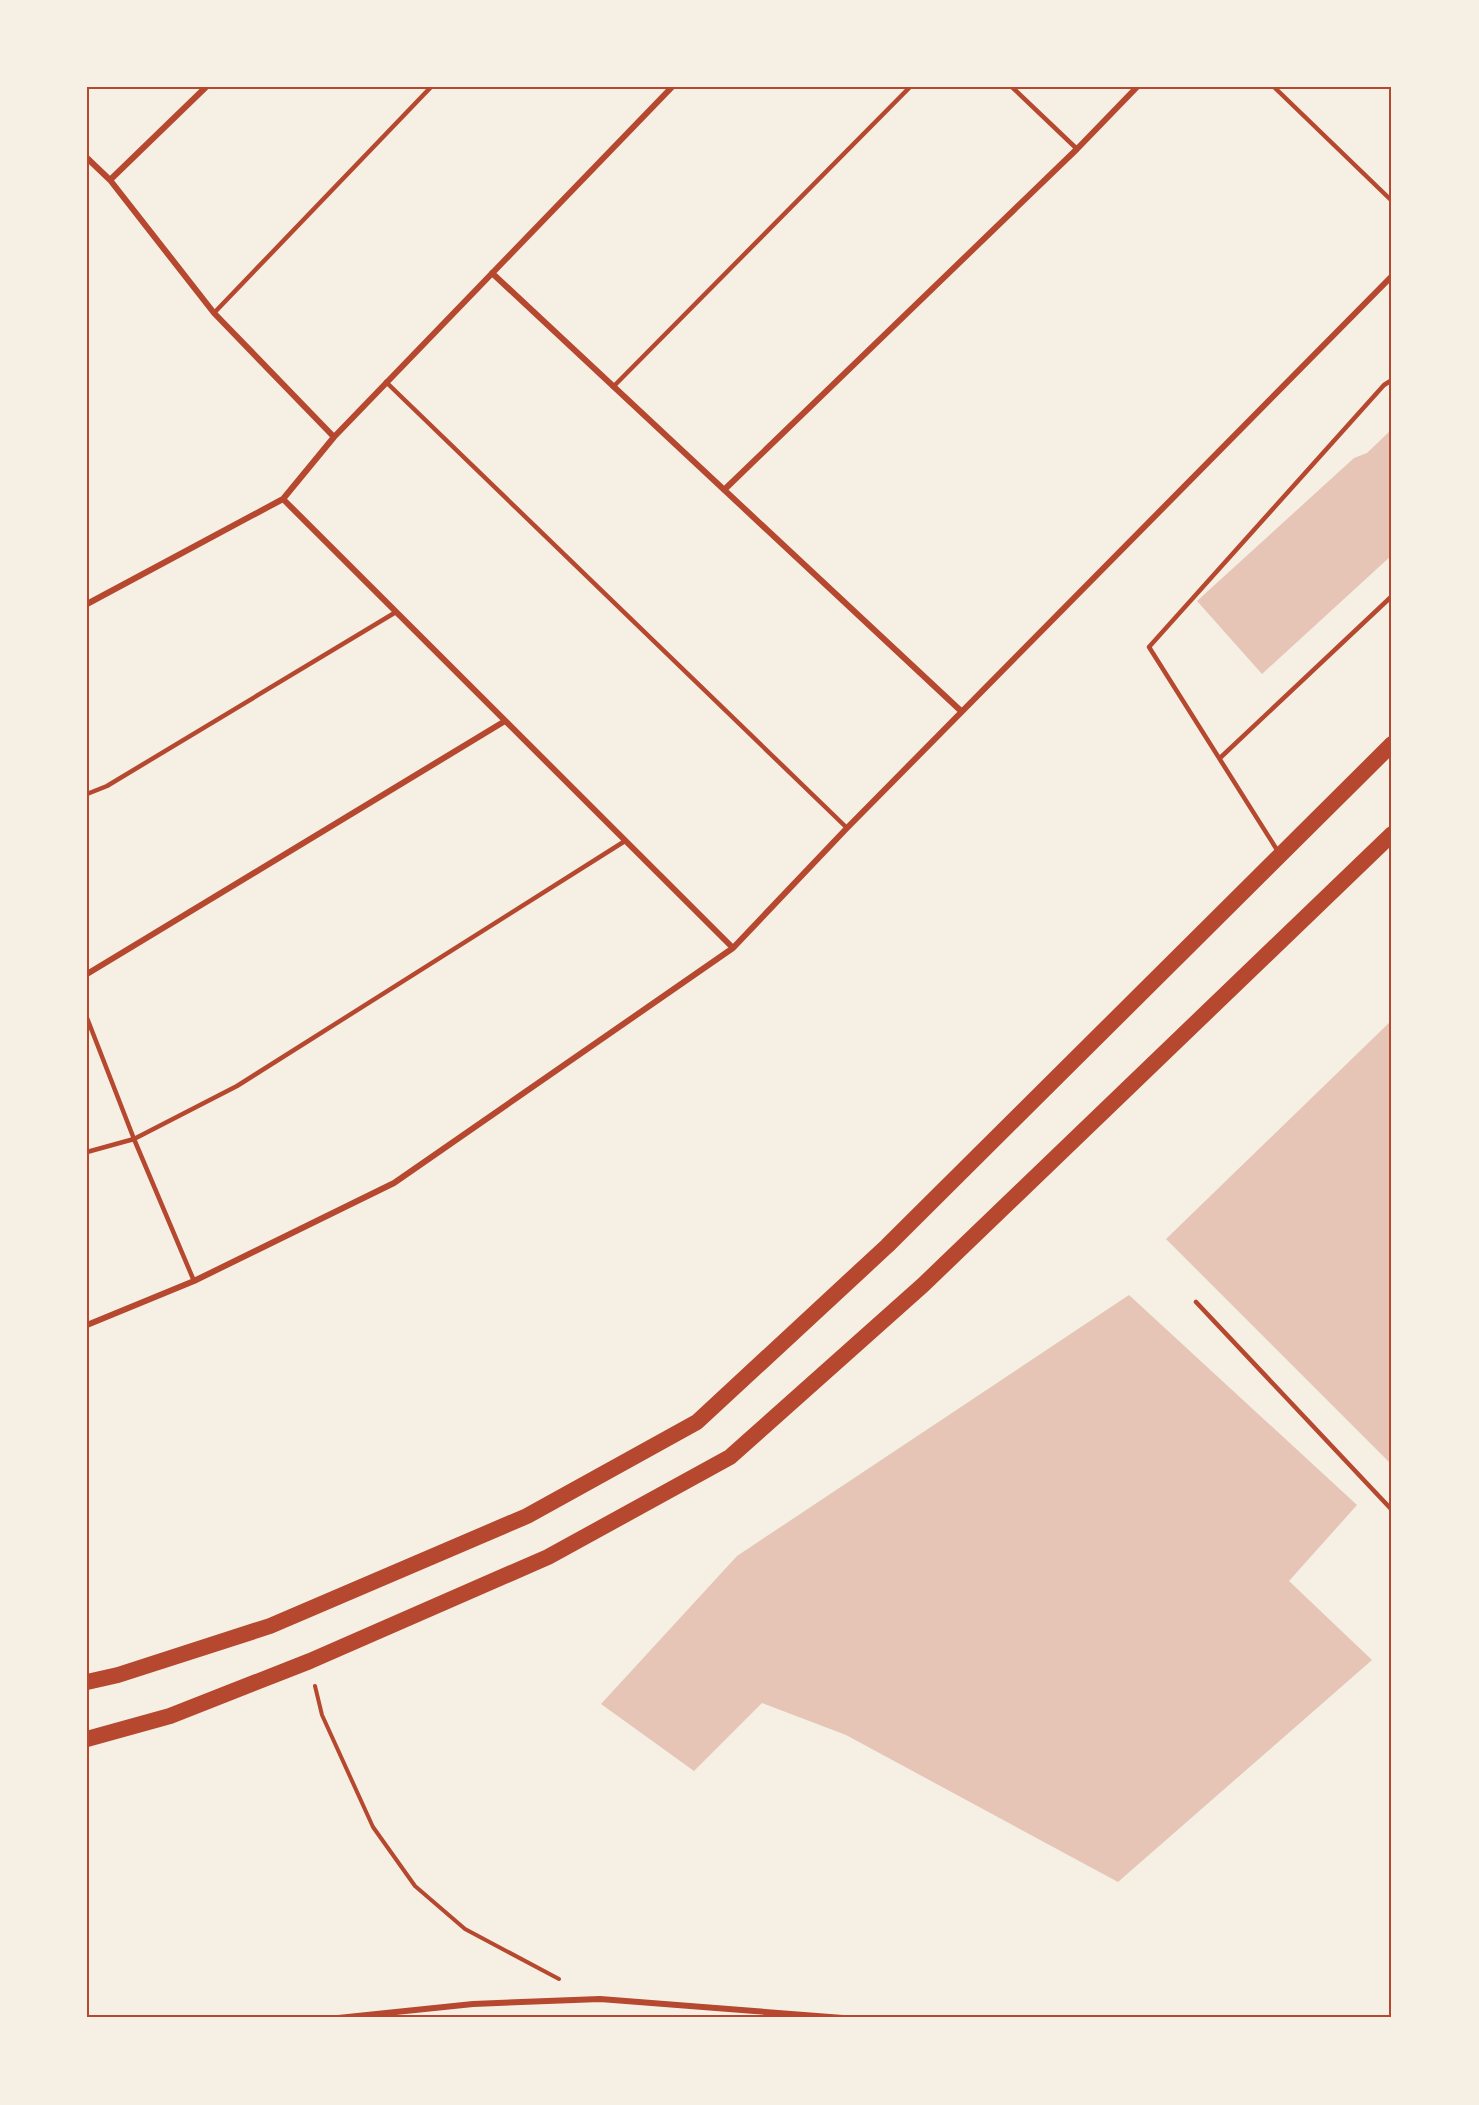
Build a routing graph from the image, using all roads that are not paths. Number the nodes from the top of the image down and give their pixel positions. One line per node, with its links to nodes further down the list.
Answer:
1 (206, 87): 10 (street)
2 (431, 87): 14 (lane)
3 (672, 87): 12 (street)
4 (910, 87): 17 (lane)
5 (1012, 87): 8 (lane)
6 (1137, 87): 8 (street)
7 (1274, 87): 11 (lane)
8 (1077, 149): 19 (street)
9 (87, 158): 10 (street)
10 (110, 180): 14 (street)
11 (1392, 201)
12 (492, 273): 16 (street); 17 (street)
13 (1392, 276): 24 (street)
14 (214, 313): 18 (street)
15 (1392, 380): 27 (lane)
16 (386, 382): 18 (street); 29 (lane)
17 (613, 387): 19 (street)
18 (334, 436): 20 (street)
19 (724, 490): 24 (street)
20 (283, 499): 22 (street); 23 (street)
21 (1392, 596): 27 (lane)
22 (87, 604)
23 (396, 612): 25 (street); 28 (lane)
24 (962, 711): 29 (street)
25 (505, 721): 31 (street); 34 (street)
26 (1392, 744): 32 (highway)
27 (1220, 758): 32 (lane)
28 (87, 794)
29 (847, 828): 33 (street)
30 (1392, 834): 43 (highway)
31 (626, 841): 33 (street); 36 (lane)
32 (1280, 855): 42 (highway)
33 (733, 948): 38 (street)
34 (87, 974)
35 (87, 1018): 36 (lane)
36 (134, 1139): 37 (lane); 38 (lane)
37 (87, 1152)
38 (194, 1281): 40 (street)
39 (1196, 1302): 41 (lane)
40 (87, 1325)
41 (1392, 1510)
42 (87, 1682)
43 (87, 1739)
44 (338, 2018): 45 (street)
45 (843, 2018)

